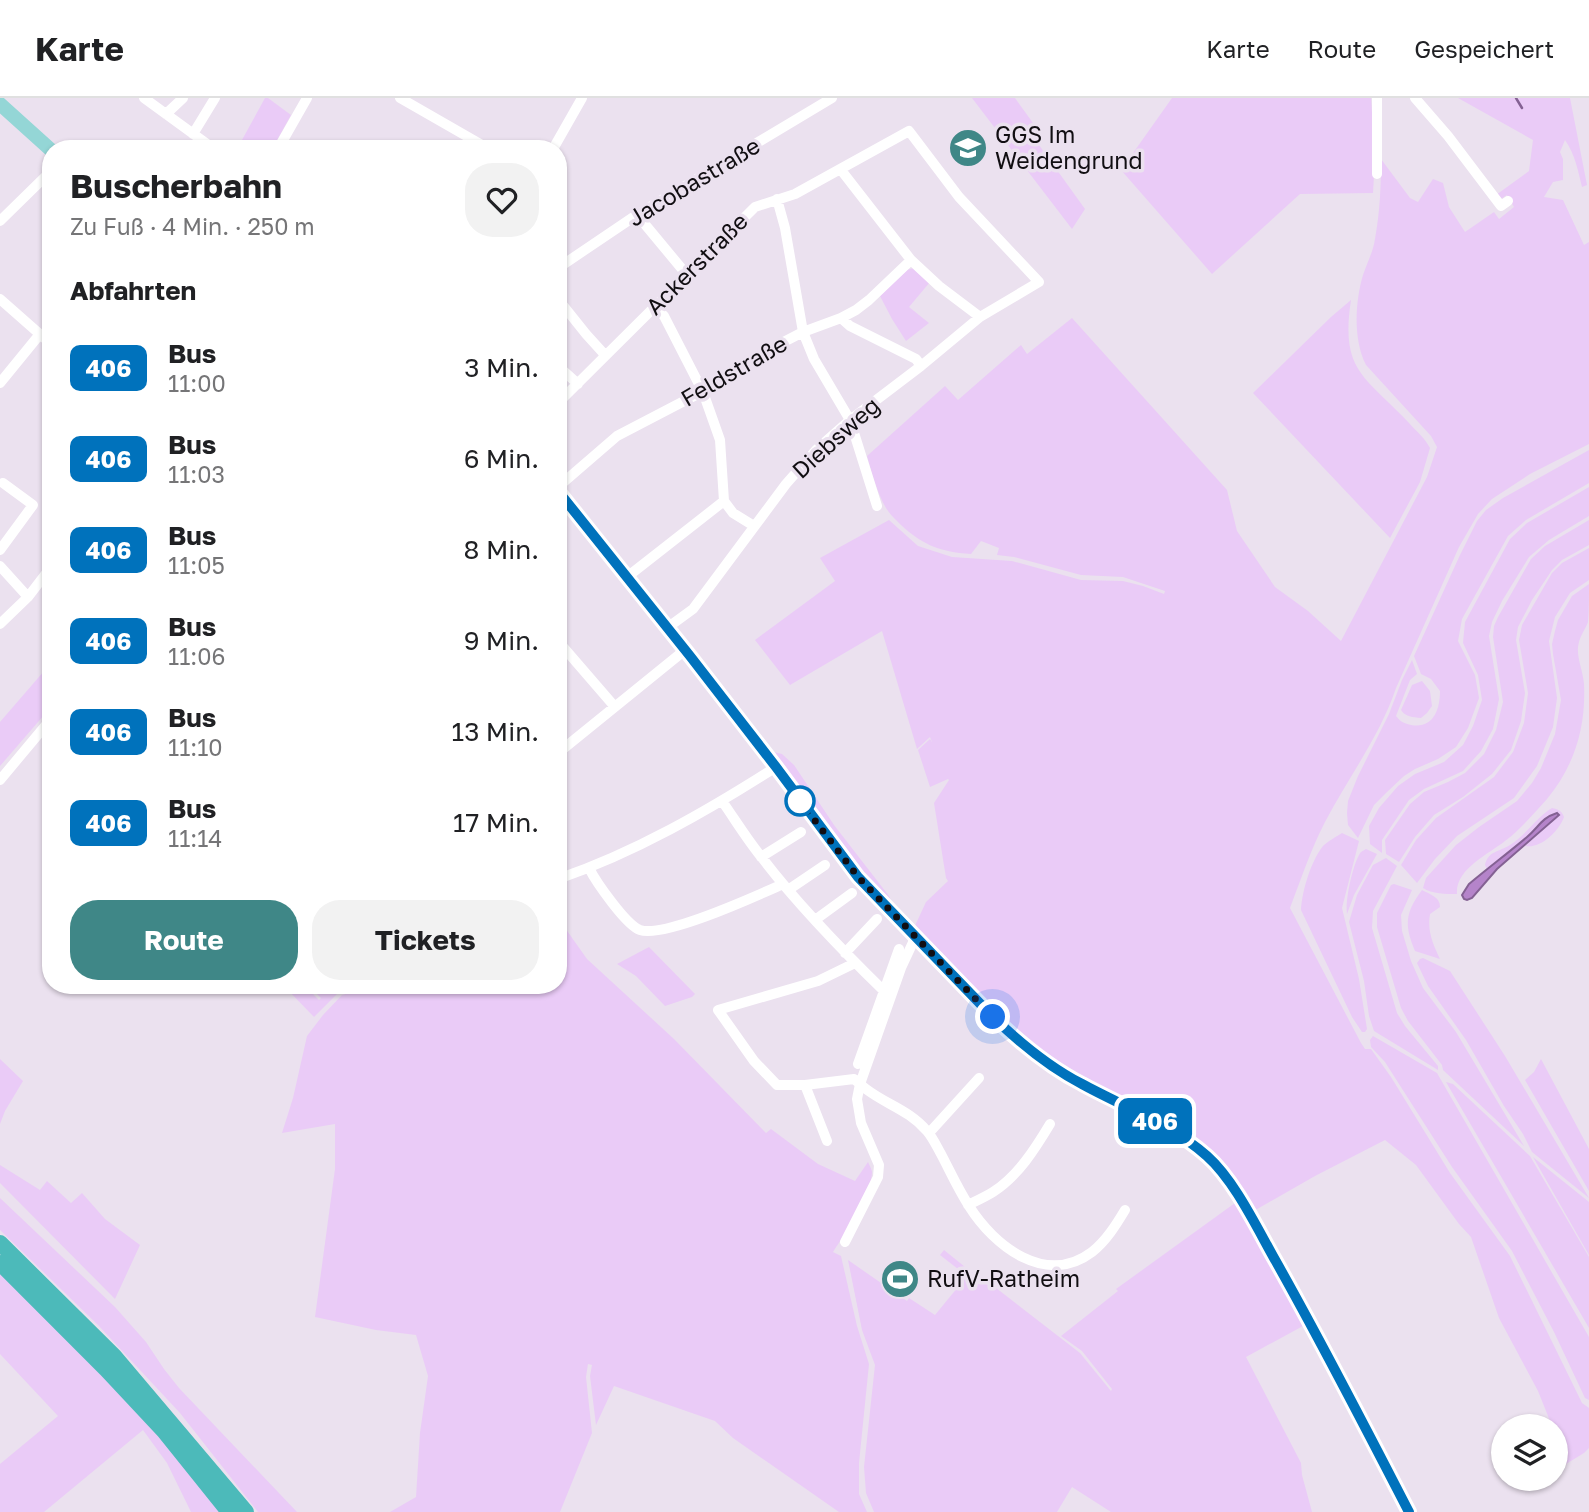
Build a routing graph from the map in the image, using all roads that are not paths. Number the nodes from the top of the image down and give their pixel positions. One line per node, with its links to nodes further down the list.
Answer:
1 (144, 98): 11 (street)
2 (183, 98): 11 (street)
3 (215, 98): 12 (street)
4 (307, 98): 14 (street)
5 (400, 98): 15 (street)
6 (582, 98): 16 (street)
7 (832, 98): 26 (street, Jacobastraße)
8 (1377, 98): 19 (street)
9 (1415, 98): 22 (street)
10 (0, 104): 17 (main road)
11 (166, 114): 12 (street)
12 (193, 134): 13 (street)
13 (201, 140)
14 (283, 140)
15 (473, 140)
16 (558, 140)
17 (42, 142)
18 (841, 170): 21 (street, Ackerstraße); 25 (street); 28 (street, Ackerstraße)
19 (1377, 174)
20 (42, 180): 23 (street)
21 (777, 199): 27 (street, Ackerstraße); 34 (street)
22 (1508, 201)
23 (0, 221)
24 (643, 222): 27 (street)
25 (911, 260): 32 (street); 33 (street, Feldstraße)
26 (567, 262)
27 (687, 275): 30 (street, Ackerstraße)
28 (1039, 282): 32 (street, Diebsweg)
29 (0, 299): 35 (street)
30 (654, 306): 36 (street, Ackerstraße); 41 (street)
31 (567, 310): 36 (street)
32 (981, 317): 37 (street, Diebsweg)
33 (841, 318): 34 (street, Feldstraße); 37 (street)
34 (803, 332): 41 (street, Feldstraße); 43 (street)
35 (40, 334): 39 (street)
36 (606, 355): 40 (street, Ackerstraße)
37 (921, 366): 43 (street, Diebsweg)
38 (567, 374): 40 (street)
39 (0, 383)
40 (578, 384): 42 (street, Ackerstraße)
41 (703, 392): 44 (street, Feldstraße); 47 (street)
42 (567, 394)
43 (850, 420): 48 (street); 49 (street, Diebsweg)
44 (567, 481)
45 (3, 483): 50 (street)
46 (567, 500): 52 (main road)
47 (724, 501): 49 (street); 52 (street)
48 (877, 506)
49 (754, 526): 56 (street, Diebsweg)
50 (0, 550)
51 (0, 566): 54 (street)
52 (627, 577): 56 (main road)
53 (42, 579): 54 (street)
54 (28, 597): 55 (street)
55 (0, 624)
56 (667, 628): 57 (main road)
57 (685, 650): 59 (street); 62 (main road)
58 (567, 651): 59 (street)
59 (615, 707): 61 (street)
60 (42, 730): 63 (street)
61 (567, 746)
62 (776, 767): 64 (street); 74 (main road)
63 (0, 780)
64 (723, 801): 66 (street); 68 (street)
65 (801, 832): 66 (street)
66 (761, 857): 70 (street)
67 (825, 865): 70 (street)
68 (589, 868): 69 (street); 70 (street)
69 (567, 876)
70 (785, 887): 73 (street)
71 (852, 893): 73 (street)
72 (877, 919): 76 (street)
73 (815, 920): 76 (street)
74 (915, 938): 81 (street); 93 (main road)
75 (899, 949): 78 (street)
76 (845, 953): 77 (street)
77 (855, 963): 78 (street); 82 (street)
78 (884, 991): 79 (street)
79 (858, 1065)
80 (979, 1078): 84 (street)
81 (860, 1084): 82 (street); 84 (street); 88 (street)
82 (805, 1086): 85 (street)
83 (1050, 1124): 86 (street)
84 (929, 1133): 86 (street)
85 (827, 1141)
86 (968, 1205): 87 (street)
87 (1125, 1210)
88 (845, 1242)
89 (0, 1243): 92 (highway)
90 (0, 1263): 91 (highway)
91 (229, 1512)
92 (246, 1512)
93 (1409, 1512)

